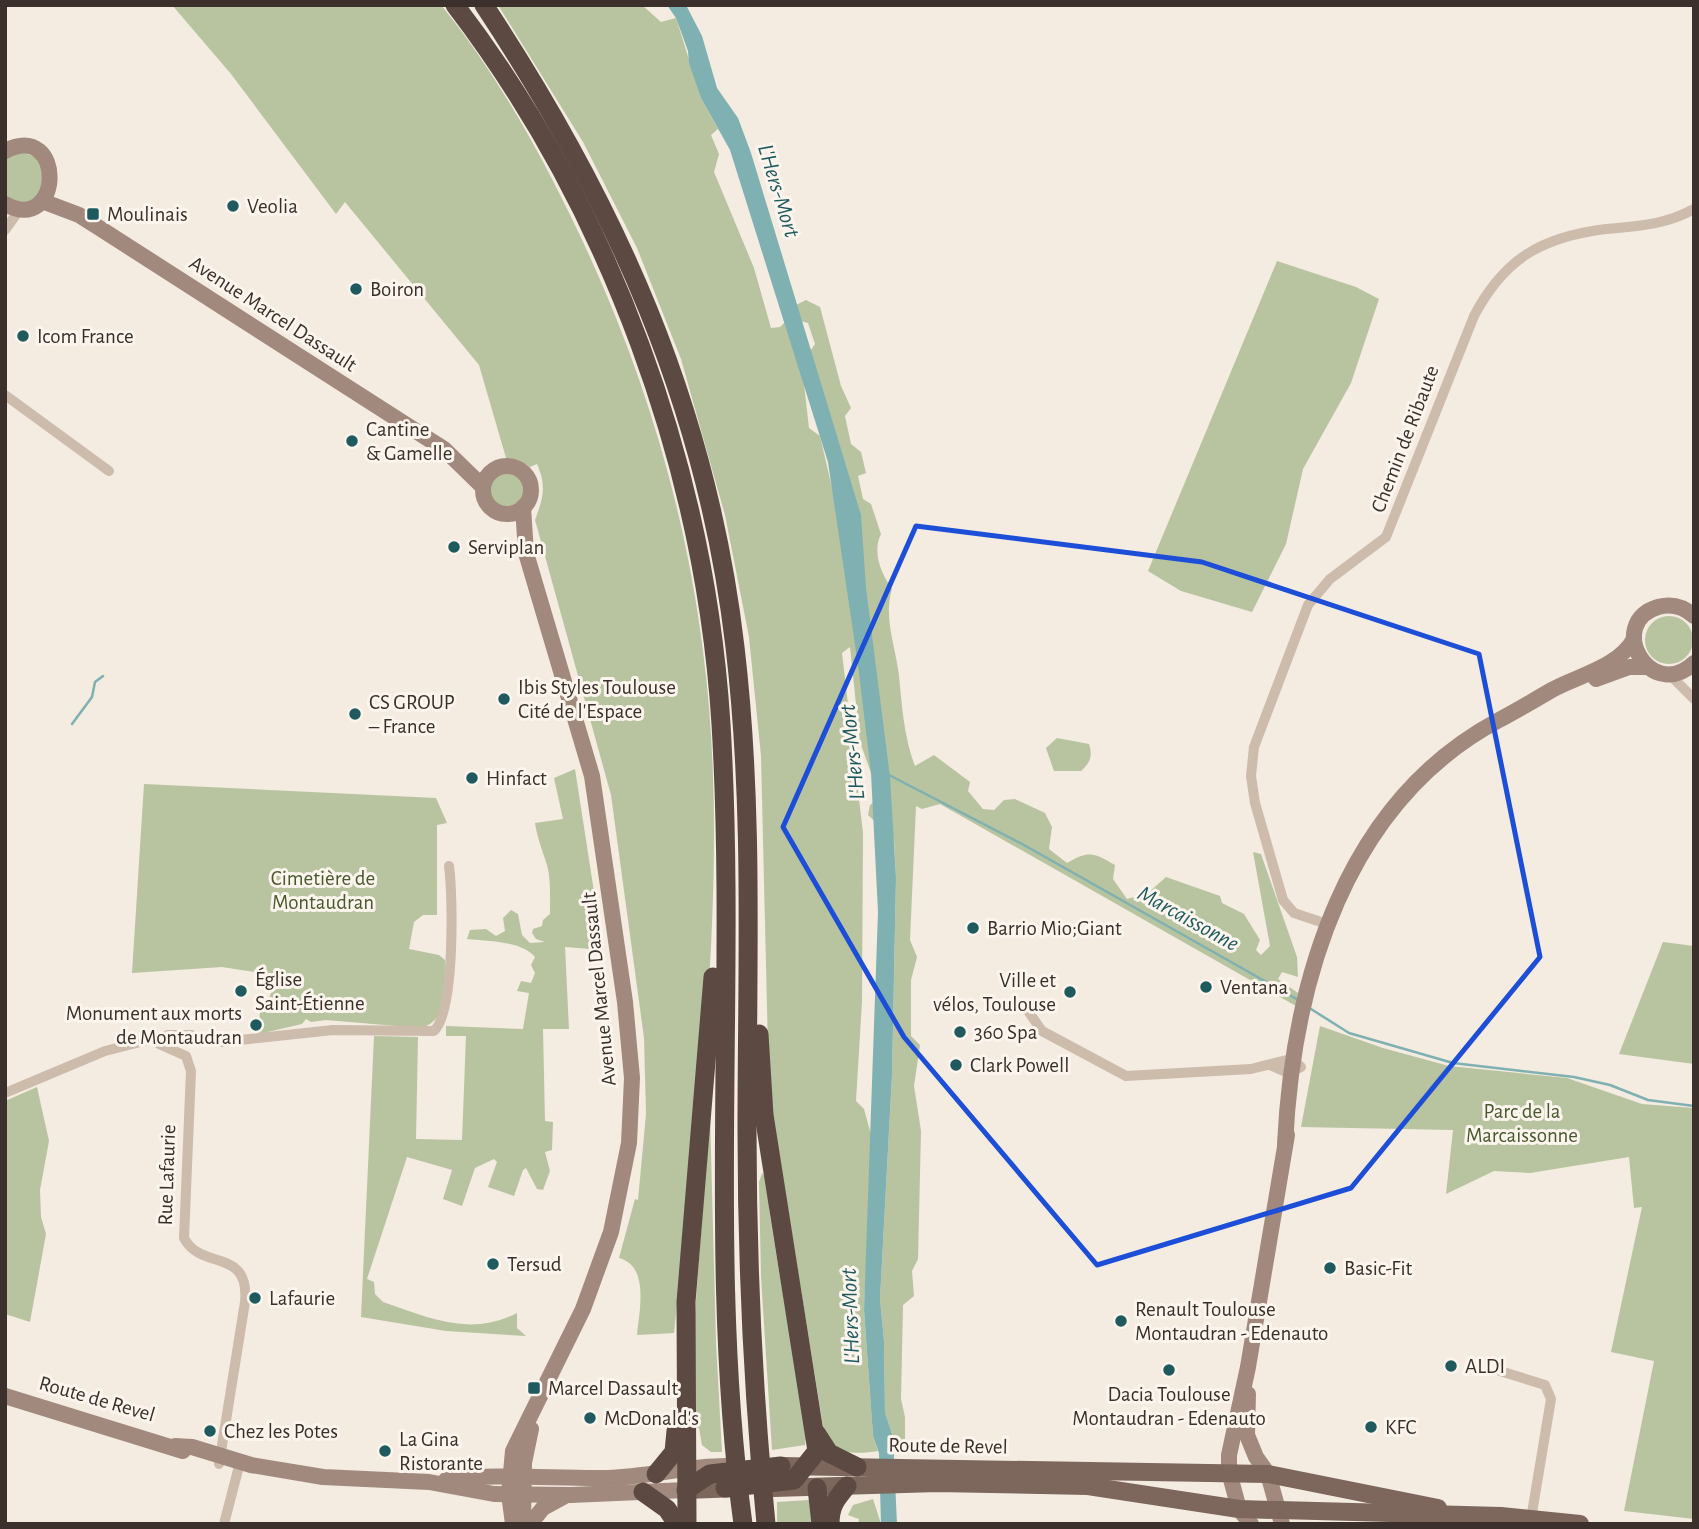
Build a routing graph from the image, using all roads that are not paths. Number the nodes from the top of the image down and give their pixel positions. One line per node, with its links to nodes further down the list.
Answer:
1 (455, 5): 28 (highway)
2 (484, 5): 26 (highway)
3 (7, 148): 4 (main road, Avenue Marcel Dassault)
4 (52, 181): 5 (main road); 8 (main road, Avenue Marcel Dassault)
5 (42, 201): 6 (main road); 8 (main road, Avenue Marcel Dassault)
6 (13, 206): 9 (street)
7 (1694, 209): 27 (street, Chemin de Ribaute)
8 (79, 215): 11 (main road, Avenue Marcel Dassault)
9 (5, 230)
10 (5, 395): 13 (street)
11 (444, 449): 12 (main road, Avenue Marcel Dassault); 14 (main road, Avenue Marcel Dassault)
12 (495, 469): 14 (main road); 15 (main road, Avenue Marcel Dassault)
13 (109, 471)
14 (483, 487): 16 (main road, Avenue Marcel Dassault)
15 (523, 507): 16 (main road); 17 (main road, Avenue Marcel Dassault)
16 (505, 514): 17 (main road, Avenue Marcel Dassault)
17 (527, 553): 37 (main road, Avenue Marcel Dassault)
18 (1693, 614): 19 (main road)
19 (1634, 639): 21 (main road); 24 (main road)
20 (1694, 663): 22 (main road)
21 (1647, 667): 22 (main road); 24 (main road)
22 (1669, 674): 23 (street)
23 (1694, 699)
24 (1528, 705): 27 (main road)
25 (449, 866): 30 (street)
26 (748, 880): 38 (highway); 62 (highway)
27 (1327, 924): 31 (main road)
28 (724, 949): 33 (highway); 63 (highway)
29 (1026, 1008): 31 (street)
30 (156, 1038): 32 (street); 40 (street, Rue Lafaurie)
31 (1296, 1067): 34 (main road)
32 (5, 1093)
33 (684, 1340): 43 (highway); 46 (highway)
34 (1248, 1367): 45 (main road); 47 (main road)
35 (1500, 1371): 64 (street)
36 (5, 1396): 40 (main road, Route de Revel)
37 (533, 1412): 39 (main road, Avenue Marcel Dassault); 53 (main road, Avenue Marcel Dassault)
38 (815, 1432): 42 (highway); 52 (highway)
39 (528, 1439): 50 (main road); 53 (main road, Avenue Marcel Dassault)
40 (221, 1460): 44 (main road, Route de Revel); 49 (main road, Route de Revel)
41 (781, 1466): 42 (main road, Route de Revel); 43 (main road, Route de Revel); 56 (highway)
42 (807, 1467): 52 (main road, Route de Revel); 54 (highway); 55 (main road)
43 (685, 1468): 46 (main road, Route de Revel); 56 (highway)
44 (238, 1470): 49 (main road, Route de Revel); 66 (street)
45 (1229, 1472): 47 (main road, Route de Revel); 48 (main road, Route de Revel); 59 (main road)
46 (656, 1474): 51 (main road, Route de Revel)
47 (1268, 1474): 60 (main road, Route de Revel); 61 (main road)
48 (916, 1475): 52 (main road, Route de Revel); 59 (main road, Route de Revel)
49 (323, 1477): 53 (main road, Route de Revel)
50 (554, 1477): 51 (main road, Route de Revel); 53 (main road, Route de Revel)
51 (605, 1478): 53 (main road)
52 (854, 1479): 55 (main road, Route de Revel); 73 (highway)
53 (517, 1485): 58 (main road, Route de Revel); 67 (main road); 68 (main road)
54 (725, 1488): 55 (main road, Route de Revel); 56 (main road, Route de Revel)
55 (817, 1488): 72 (highway)
56 (686, 1490): 57 (main road, Route de Revel); 71 (highway)
57 (643, 1492): 58 (main road, Route de Revel); 70 (highway)
58 (571, 1495): 69 (main road)
59 (1239, 1509): 61 (main road, Route de Revel); 74 (main road)
60 (1462, 1514): 61 (main road, Route de Revel); 65 (main road, Route de Revel)
61 (1280, 1516)
62 (766, 1517)
63 (742, 1518)
64 (1531, 1519): 65 (main road, Route de Revel); 75 (main road, Route de Revel)
65 (1502, 1520)
66 (224, 1524)
67 (513, 1524)
68 (523, 1524)
69 (530, 1524)
70 (677, 1524)
71 (687, 1524)
72 (821, 1524)
73 (830, 1524)
74 (1251, 1524)
75 (1580, 1524)

